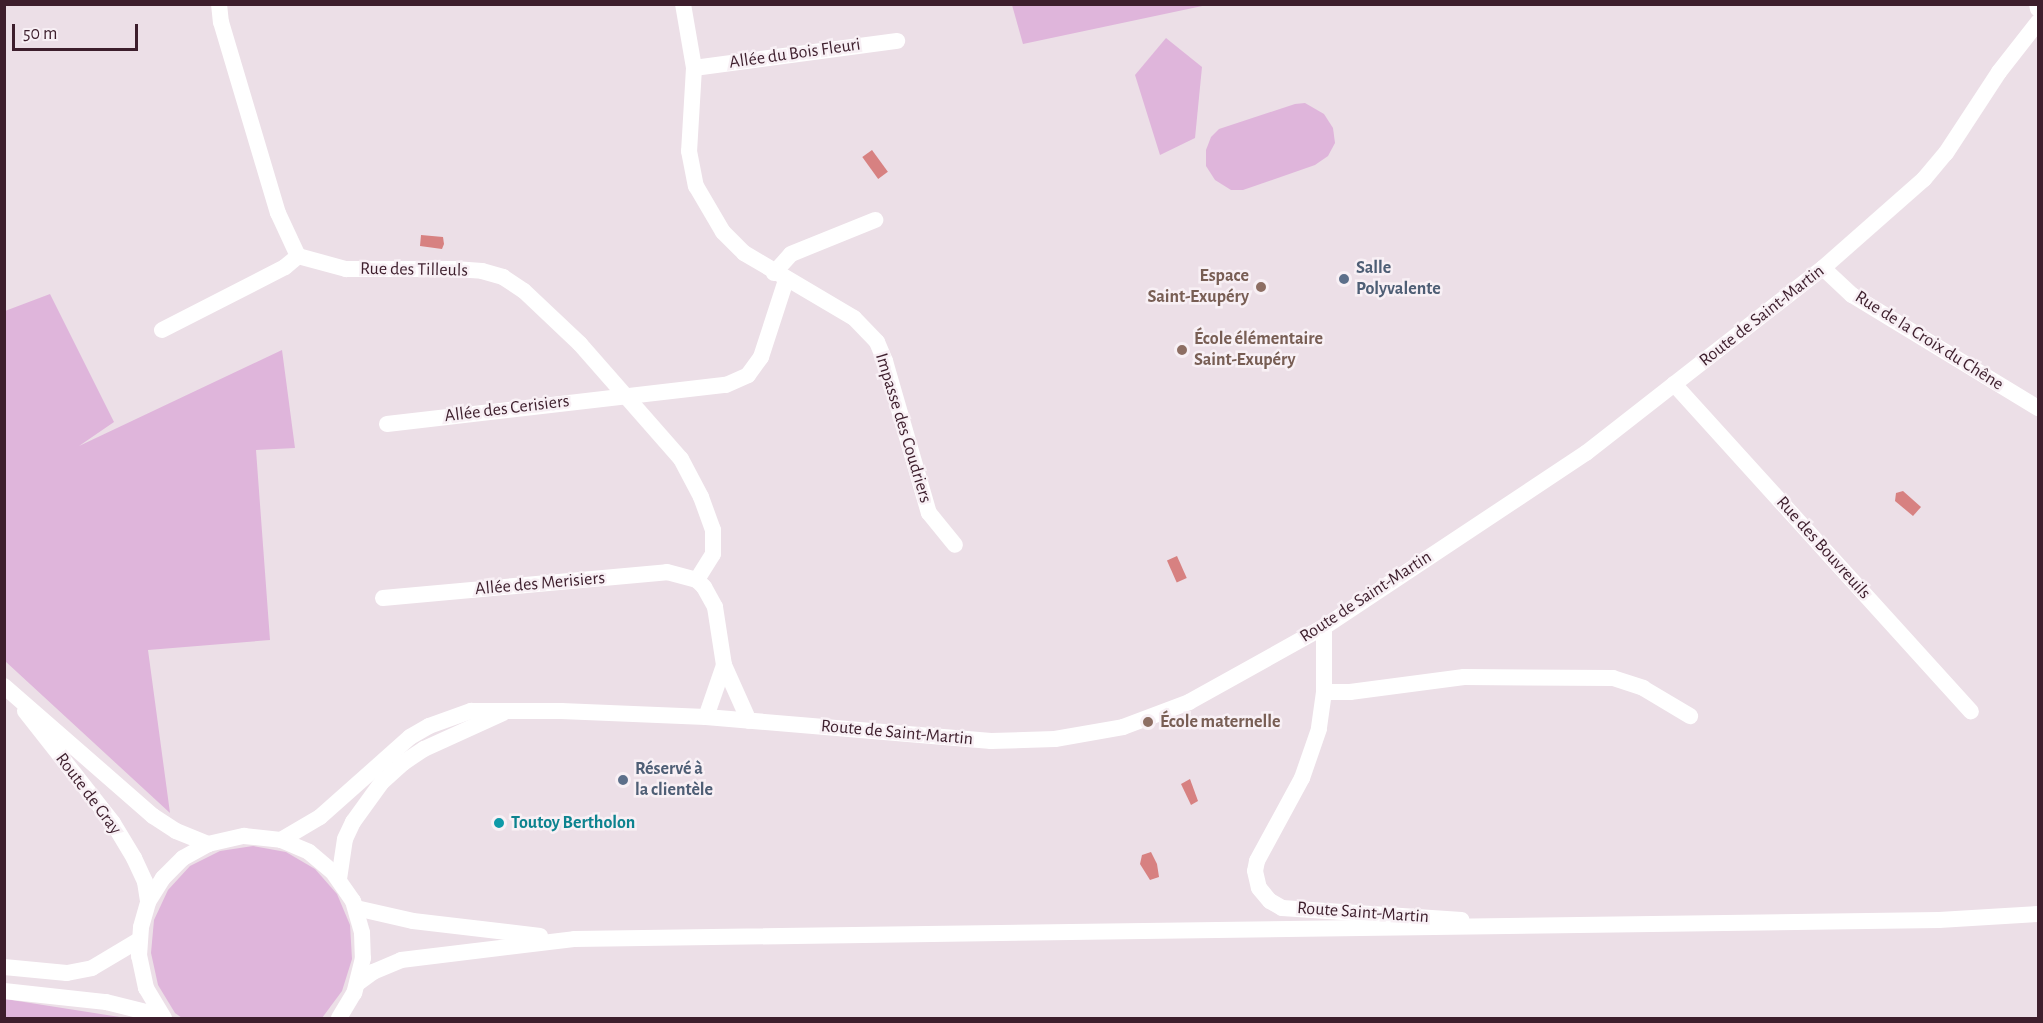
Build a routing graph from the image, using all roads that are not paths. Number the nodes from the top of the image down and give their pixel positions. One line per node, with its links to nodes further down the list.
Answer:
1 (219, 4): 9 (street)
2 (684, 4): 7 (street, Impasse des Coudriers)
3 (2037, 4): 4 (street)
4 (2038, 9)
5 (2038, 22): 10 (street, Route de Saint-Martin)
6 (897, 41): 7 (street, Allée du Bois Fleuri)
7 (694, 68): 11 (street, Impasse des Coudriers)
8 (875, 220): 11 (street)
9 (298, 256): 12 (street); 14 (street, Rue des Tilleuls)
10 (1823, 268): 13 (street, Route de Saint-Martin); 15 (street, Rue de la Croix du Chêne)
11 (780, 276): 14 (street, Allée des Cerisiers); 17 (street, Impasse des Coudriers)
12 (162, 330)
13 (1674, 384): 20 (street, Route de Saint-Martin); 25 (street, Rue des Bouvreuils)
14 (627, 397): 16 (street, Allée des Cerisiers); 18 (street, Rue des Tilleuls)
15 (2038, 408)
16 (387, 424)
17 (955, 545)
18 (697, 580): 19 (street, Allée des Merisiers); 21 (street)
19 (383, 598)
20 (1324, 627): 23 (street, Route Saint-Martin); 28 (street, Route de Saint-Martin)
21 (724, 665): 27 (street); 28 (street)
22 (8, 690): 30 (street, Route de Gray); 32 (street, Route de Gray)
23 (1324, 692): 26 (street); 35 (street, Route Saint-Martin)
24 (509, 711): 27 (street, Route de Saint-Martin); 29 (street, Route de Saint-Martin); 31 (street)
25 (1971, 712)
26 (1690, 716)
27 (706, 717): 28 (street, Route de Saint-Martin)
28 (748, 721)
29 (281, 840): 30 (street); 31 (street)
30 (208, 844): 32 (street)
31 (339, 879): 33 (street)
32 (148, 902): 37 (street)
33 (356, 908): 36 (street); 39 (street)
34 (2038, 914): 35 (street)
35 (1535, 925): 36 (street)
36 (574, 939): 39 (street)
37 (139, 940): 38 (street); 41 (street)
38 (4, 967)
39 (358, 983): 42 (street)
40 (4, 991): 41 (street)
41 (163, 1017)
42 (339, 1018)

